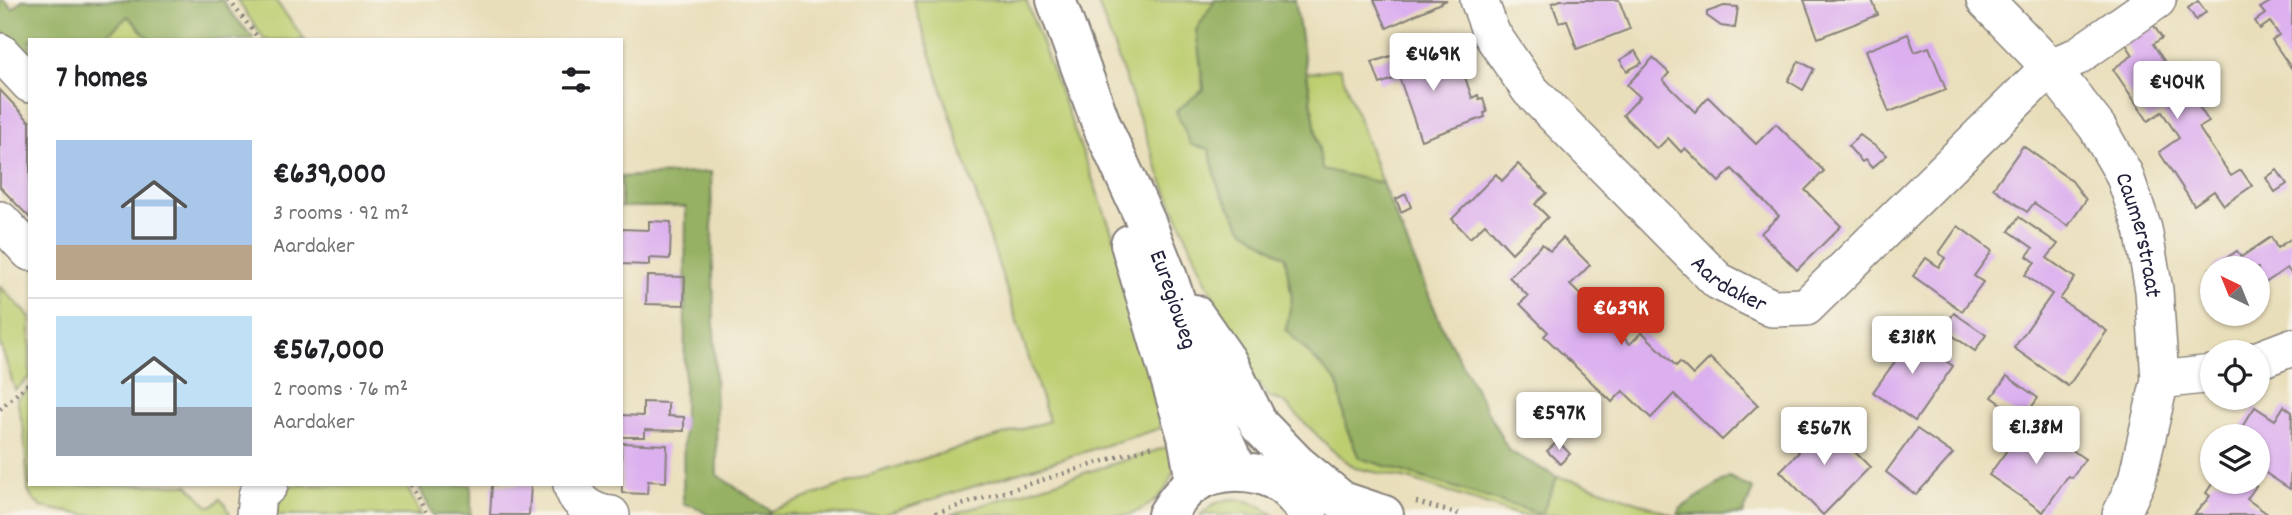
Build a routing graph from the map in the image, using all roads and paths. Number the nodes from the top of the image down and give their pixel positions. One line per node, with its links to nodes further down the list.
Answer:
1 (229, 0): 6 (path)
2 (1056, 0): 10 (main road, Euregioweg)
3 (1479, 0): 8 (street, Aardaker)
4 (1985, 0): 8 (street, Caumerstraat)
5 (2157, 0): 8 (street)
6 (258, 38)
7 (0, 52): 9 (street)
8 (2050, 67): 17 (street, Caumerstraat)
9 (28, 82)
10 (1102, 126): 13 (main road, Euregioweg); 21 (main road, Euregioweg)
11 (0, 220): 12 (street)
12 (28, 251)
13 (1167, 275): 20 (main road, Euregioweg); 28 (main road)
14 (2292, 347): 15 (street)
15 (2270, 355)
16 (2200, 375): 17 (street)
17 (2160, 380): 29 (street, Caumerstraat)
18 (28, 384): 19 (path)
19 (0, 409)
20 (1242, 472): 21 (main road); 27 (main road)
21 (1192, 485): 26 (main road)
22 (412, 486): 24 (path)
23 (572, 486): 25 (street)
24 (427, 515)
25 (611, 515)
26 (1167, 515)
27 (1308, 515)
28 (1384, 515)
29 (2121, 515)

